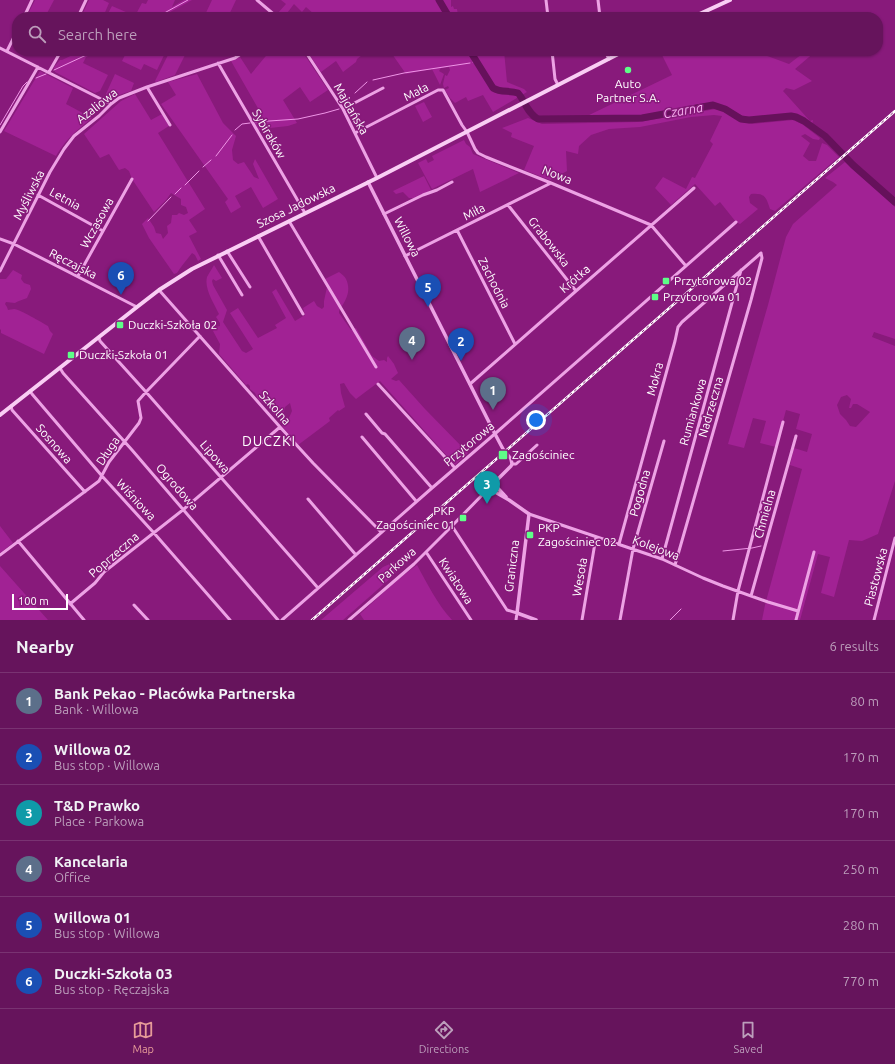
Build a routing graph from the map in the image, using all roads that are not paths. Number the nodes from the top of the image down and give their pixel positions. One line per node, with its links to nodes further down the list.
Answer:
1 (32, 0): 7 (street)
2 (86, 0): 8 (street)
3 (257, 0): 9 (street)
4 (546, 0): 10 (street)
5 (598, 0): 11 (street)
6 (730, 0): 12 (main road)
7 (26, 12)
8 (80, 12)
9 (271, 12)
10 (547, 12)
11 (599, 12)
12 (704, 12)
13 (12, 41): 15 (street)
14 (0, 48): 15 (street)
15 (7, 51): 16 (street)
16 (12, 54)
17 (17, 56): 26 (street)
18 (58, 56): 27 (street)
19 (238, 56): 25 (street, Azaliowa)
20 (308, 56): 32 (street, Majdańska)
21 (553, 56): 28 (street)
22 (608, 56): 24 (street)
23 (615, 56): 24 (main road, Szosa Jadowska)
24 (609, 59): 28 (main road, Szosa Jadowska)
25 (218, 64): 29 (street, Azaliowa); 46 (street, Sybiraków)
26 (38, 67): 27 (street); 34 (street)
27 (49, 72): 31 (street)
28 (558, 85): 35 (main road, Szosa Jadowska)
29 (147, 87): 31 (street, Azaliowa); 33 (street)
30 (383, 88): 32 (street)
31 (111, 104): 37 (street, Azaliowa)
32 (343, 109): 36 (street, Majdańska)
33 (170, 125)
34 (0, 132)
35 (467, 132): 36 (street, Mała); 38 (main road, Szosa Jadowska); 42 (street, Nowa)
36 (355, 133): 38 (street, Majdańska)
37 (64, 149): 44 (street, Myśliwska)
38 (377, 178): 40 (main road, Szosa Jadowska)
39 (132, 179): 52 (street, Wczasowa)
40 (368, 182): 46 (main road, Szosa Jadowska); 47 (street, Willowa)
41 (452, 182): 47 (street)
42 (551, 183): 45 (street, Miła); 50 (street, Nowa)
43 (694, 188): 50 (street, Krótka)
44 (38, 195): 52 (street, Letnia); 55 (street, Myśliwska)
45 (508, 205): 51 (street, Miła); 66 (street, Grabowska)
46 (305, 213): 48 (main road, Szosa Jadowska)
47 (384, 214): 59 (street, Willowa)
48 (289, 221): 53 (main road, Szosa Jadowska); 73 (street)
49 (736, 222): 60 (street, Przytorowa)
50 (651, 225): 60 (street); 66 (street, Krótka)
51 (457, 230): 59 (street, Miła); 72 (street, Zachodnia)
52 (103, 231): 63 (street, Wczasowa)
53 (258, 236): 56 (main road, Szosa Jadowska); 69 (street)
54 (0, 239): 55 (street, Ręczajska)
55 (14, 244): 62 (street, Myśliwska); 63 (street, Ręczajska)
56 (227, 252): 58 (main road, Szosa Jadowska); 64 (street)
57 (761, 253): 61 (street, Mokra); 116 (street, Nadrzeczna)
58 (218, 255): 65 (main road, Szosa Jadowska); 67 (street)
59 (405, 256): 76 (street, Willowa)
60 (686, 266): 84 (street, Przytorowa)
61 (741, 270): 109 (street, Mokra); 115 (street, Rumiankowa)
62 (0, 271)
63 (78, 276): 68 (street, Ręczajska)
64 (250, 287)
65 (160, 290): 68 (main road, Szosa Jadowska); 70 (street, Szkolna)
66 (576, 290): 72 (street, Krótka)
67 (242, 294)
68 (137, 307): 71 (main road, Szosa Jadowska)
69 (303, 314)
70 (200, 336): 78 (street, Długa); 83 (street, Szkolna)
71 (99, 338): 74 (main road, Szosa Jadowska); 78 (street, Lipowa)
72 (515, 344): 76 (street, Krótka)
73 (376, 367)
74 (60, 368): 77 (main road, Szosa Jadowska); 88 (street, Ogrodowa)
75 (378, 384): 91 (street)
76 (470, 384): 84 (street, Willowa)
77 (30, 391): 79 (main road, Szosa Jadowska); 92 (street, Wiśniowa)
78 (146, 392): 88 (street, Długa); 93 (street, Lipowa)
79 (11, 406): 81 (main road, Szosa Jadowska); 97 (street, Sosnowa)
80 (366, 414): 95 (street)
81 (0, 415)
82 (783, 422): 118 (street)
83 (280, 427): 93 (street, Poprzeczna); 105 (street, Szkolna)
84 (495, 434): 90 (street, Willowa); 91 (street, Przytorowa)
85 (796, 436): 119 (street, Chmielna)
86 (362, 438): 100 (street)
87 (664, 441): 110 (street, Pogodna)
88 (125, 442): 92 (street, Długa); 101 (street, Ogrodowa)
89 (537, 445): 90 (street)
90 (512, 464): 94 (street)
91 (455, 468): 95 (street, Przytorowa)
92 (102, 476): 97 (street, Długa); 104 (street, Wiśniowa)
93 (221, 477): 101 (street, Poprzeczna); 117 (street, Lipowa)
94 (493, 483): 96 (street); 99 (street, Kolejowa)
95 (432, 488): 100 (street, Przytorowa)
96 (489, 488): 99 (street, Kolejowa); 103 (street, Parkowa)
97 (85, 492): 108 (street, Długa)
98 (308, 499): 114 (street)
99 (509, 500): 102 (street, Kolejowa)
100 (416, 501): 105 (street, Przytorowa)
101 (184, 509): 104 (street, Poprzeczna); 127 (street, Ogrodowa)
102 (529, 514): 106 (street, Kolejowa); 123 (street, Graniczna)
103 (452, 526): 111 (street, Parkowa); 123 (street)
104 (154, 532): 120 (street, Poprzeczna); 126 (street, Wiśniowa)
105 (381, 532): 114 (street, Przytorowa)
106 (596, 537): 109 (street, Kolejowa); 133 (street, Wesoła)
107 (895, 538): 137 (street, Piastowska)
108 (18, 541): 113 (street, Długa); 120 (street)
109 (619, 544): 110 (street, Kolejowa)
110 (633, 549): 115 (street, Kolejowa); 134 (street, Pogodna)
111 (426, 552): 129 (street, Parkowa); 130 (street, Kwiatowa)
112 (814, 552): 122 (street)
113 (0, 555)
114 (356, 555): 117 (street, Przytorowa)
115 (662, 559): 116 (street, Kolejowa)
116 (675, 565): 118 (street, Kolejowa)
117 (318, 588): 128 (street, Przytorowa)
118 (738, 591): 119 (street, Kolejowa); 135 (street)
119 (751, 596): 122 (street, Kolejowa)
120 (70, 604): 124 (street)
121 (134, 605): 125 (street)
122 (798, 611): 136 (street)
123 (517, 613): 131 (street, Graniczna); 132 (street)
124 (84, 620)
125 (148, 620)
126 (230, 620)
127 (278, 620)
128 (282, 620)
129 (349, 620)
130 (471, 620)
131 (516, 620)
132 (536, 620)
133 (582, 620)
134 (620, 620)
135 (733, 620)
136 (796, 620)
137 (874, 620)

